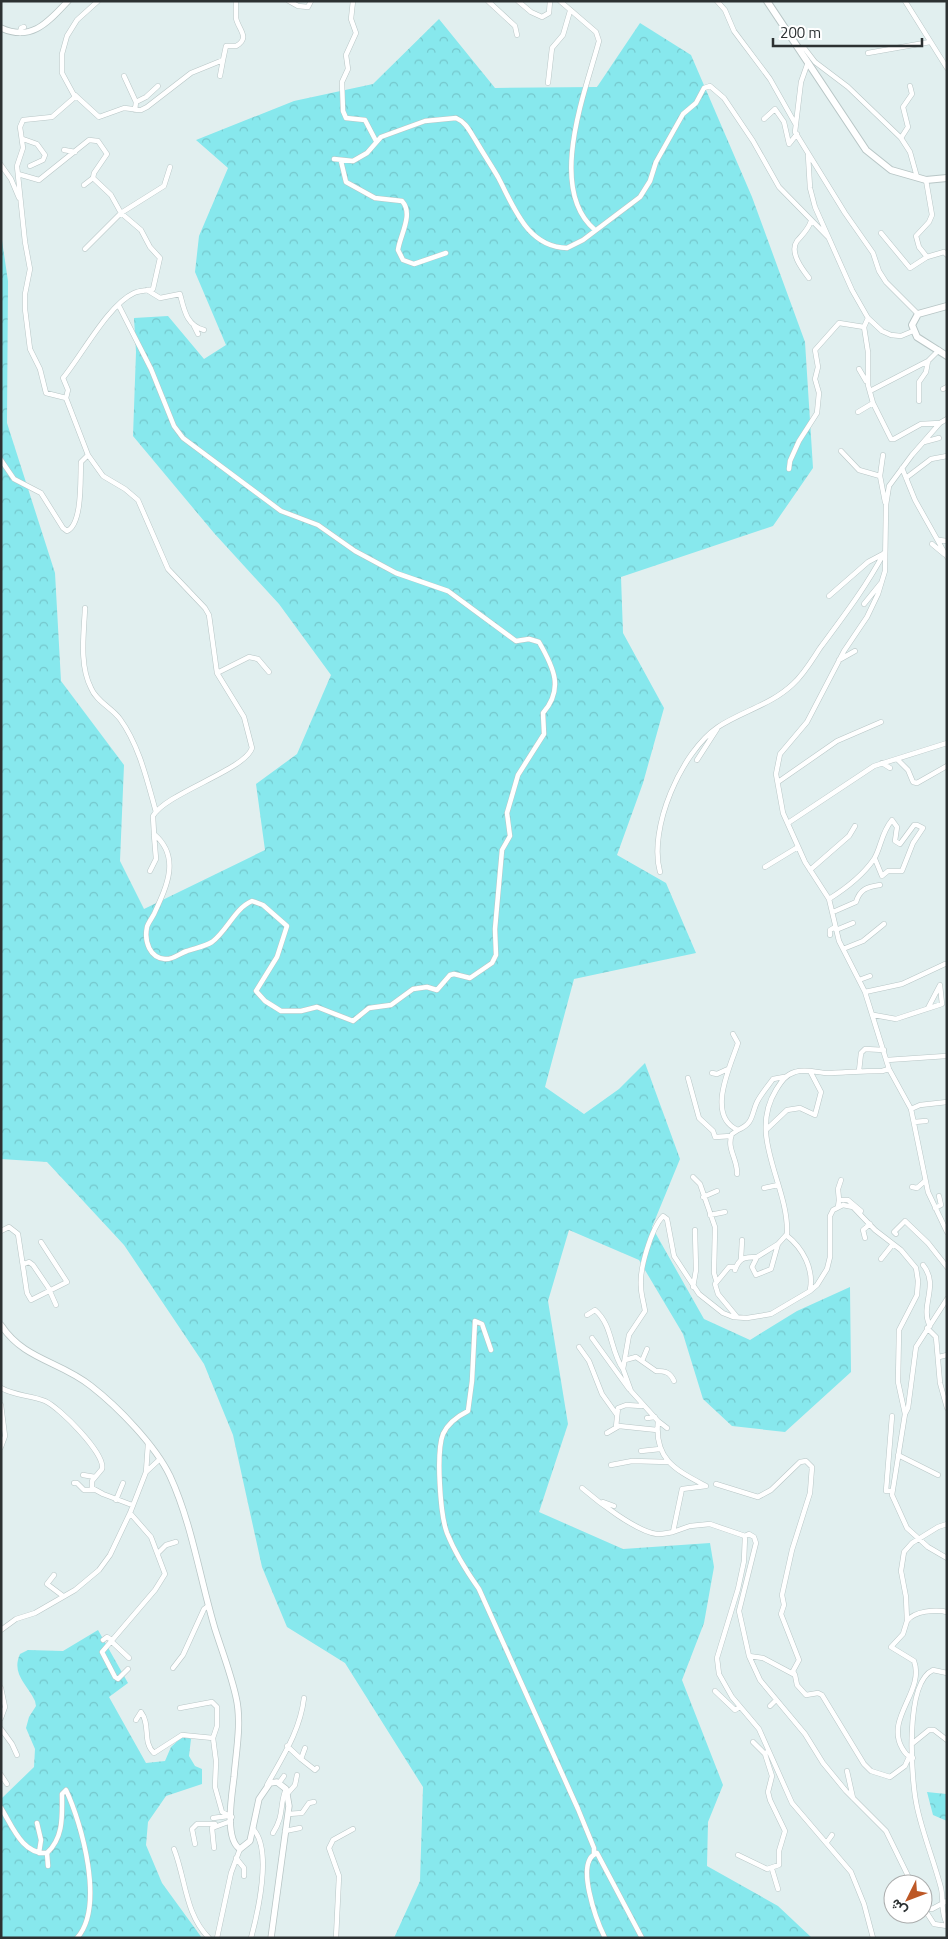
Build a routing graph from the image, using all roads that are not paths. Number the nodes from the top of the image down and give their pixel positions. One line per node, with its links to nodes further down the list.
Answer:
1 (98, 1): 30 (street)
2 (236, 1): 22 (street)
3 (289, 1): 4 (street)
4 (311, 1)
5 (353, 1): 38 (street)
6 (488, 1): 18 (street)
7 (518, 1): 8 (street)
8 (550, 1)
9 (560, 1): 14 (street)
10 (717, 1): 34 (street)
11 (767, 1): 20 (main road)
12 (905, 1): 19 (street)
13 (66, 2): 17 (street)
14 (570, 11): 27 (street); 56 (street)
15 (24, 27): 17 (street)
16 (1, 28): 17 (street)
17 (20, 33)
18 (517, 35)
19 (930, 42): 21 (street); 24 (street)
20 (798, 47): 23 (main road); 36 (street)
21 (868, 52)
22 (223, 60): 26 (street); 32 (street)
23 (807, 65): 34 (street); 48 (main road)
24 (947, 68)
25 (124, 76): 31 (street)
26 (220, 76)
27 (548, 83)
28 (158, 86): 31 (street)
29 (910, 86): 36 (street)
30 (75, 95): 32 (street); 37 (street)
31 (136, 102): 32 (street)
32 (135, 110)
33 (764, 119): 35 (street)
34 (796, 125): 35 (street)
35 (797, 134): 41 (street)
36 (901, 138): 48 (street)
37 (24, 139): 45 (street); 47 (street)
38 (376, 141): 43 (street); 56 (street)
39 (64, 150): 40 (street)
40 (75, 152): 47 (street); 49 (street)
41 (808, 155): 58 (street); 67 (street)
42 (334, 159): 43 (street)
43 (341, 161): 60 (street)
44 (1, 166): 53 (street)
45 (30, 166)
46 (170, 167): 54 (street)
47 (18, 174): 53 (street)
48 (917, 177): 51 (main road)
49 (93, 178): 52 (street); 54 (street)
50 (947, 178): 51 (main road)
51 (926, 180): 62 (street)
52 (84, 185)
53 (23, 206): 80 (street)
54 (121, 213): 59 (street); 64 (street)
55 (811, 221): 56 (street); 58 (street); 63 (street)
56 (595, 230)
57 (881, 233): 62 (street)
58 (828, 237): 68 (street)
59 (84, 249)
60 (446, 253)
61 (947, 255): 62 (street)
62 (926, 256)
63 (809, 278)
64 (146, 290): 65 (street); 69 (street)
65 (119, 306): 80 (street); 123 (street)
66 (947, 306): 67 (main road)
67 (918, 314): 72 (main road)
68 (868, 318): 70 (street); 72 (street)
69 (194, 326): 71 (street); 73 (street)
70 (864, 327): 78 (street); 94 (street)
71 (204, 330)
72 (913, 331): 74 (main road)
73 (198, 334)
74 (939, 350): 75 (main road); 76 (street)
75 (947, 356)
76 (928, 361): 79 (street); 81 (street)
77 (859, 370): 78 (street)
78 (868, 385): 79 (street)
79 (870, 391): 82 (street)
80 (66, 398): 89 (street)
81 (919, 401)
82 (873, 403): 83 (street); 85 (street)
83 (858, 412)
84 (947, 419): 85 (street)
85 (940, 423): 87 (street)
86 (939, 438): 87 (street)
87 (923, 442): 93 (street)
88 (841, 451): 95 (street)
89 (88, 455): 92 (street); 110 (street)
90 (883, 455): 95 (street)
91 (947, 456): 96 (street)
92 (1, 460)
93 (902, 468): 96 (street); 97 (street)
94 (789, 469)
95 (880, 476): 97 (street)
96 (906, 478): 98 (street)
97 (886, 505): 101 (street)
98 (939, 540): 99 (street); 102 (street)
99 (947, 540)
100 (932, 544): 102 (street)
101 (885, 553): 103 (street); 104 (street); 112 (street)
102 (946, 556)
103 (882, 582): 105 (street); 108 (street)
104 (829, 596)
105 (864, 604)
106 (85, 608): 120 (street)
107 (855, 651): 108 (street)
108 (839, 660): 119 (street)
109 (270, 672): 110 (street)
110 (218, 673): 120 (street)
111 (881, 722): 119 (street)
112 (718, 727): 114 (street); 129 (street)
113 (947, 743): 115 (street)
114 (697, 760)
115 (897, 760): 116 (street); 117 (street)
116 (882, 764): 118 (street); 121 (street)
117 (947, 766)
118 (890, 768)
119 (778, 782): 121 (street)
120 (156, 812): 123 (street)
121 (788, 823): 124 (street)
122 (855, 826): 127 (street)
123 (154, 834): 128 (street)
124 (798, 847): 126 (street); 127 (street)
125 (874, 858): 125 (street); 131 (street)
126 (765, 867)
127 (810, 870): 131 (street)
128 (150, 871)
129 (660, 872)
130 (880, 885): 132 (street)
131 (829, 899): 132 (street)
132 (833, 912): 135 (street)
133 (853, 923): 135 (street)
134 (884, 924): 137 (street)
135 (836, 928): 136 (street); 137 (street)
136 (830, 936)
137 (844, 949): 140 (street)
138 (945, 964): 141 (street)
139 (870, 976): 140 (street)
140 (859, 980): 141 (street)
141 (865, 992): 143 (street)
142 (928, 1008): 142 (street); 143 (street)
143 (874, 1015): 145 (street)
144 (733, 1034): 148 (street)
145 (884, 1050): 147 (street); 151 (street)
146 (946, 1056): 147 (street)
147 (887, 1060): 149 (street)
148 (728, 1069): 152 (street); 160 (street)
149 (889, 1069): 151 (street); 156 (street)
150 (810, 1071): 151 (street); 154 (street); 159 (street)
151 (859, 1071)
152 (712, 1073)
153 (688, 1078): 161 (street)
154 (784, 1078): 159 (street); 160 (street)
155 (947, 1102): 156 (street)
156 (911, 1109): 157 (street)
157 (914, 1122): 158 (street); 165 (street)
158 (926, 1122)
159 (767, 1129): 166 (street)
160 (738, 1130): 161 (street)
161 (730, 1136): 162 (street)
162 (737, 1174)
163 (693, 1177): 171 (street)
164 (841, 1180): 172 (street)
165 (926, 1181): 167 (street); 174 (street)
166 (778, 1185): 168 (street); 183 (street)
167 (912, 1187)
168 (764, 1188)
169 (716, 1191): 171 (street)
170 (939, 1196): 174 (street)
171 (703, 1197): 176 (street)
172 (838, 1200): 173 (street); 179 (street)
173 (838, 1207): 177 (street); 198 (street)
174 (935, 1208): 181 (street)
175 (725, 1212): 176 (street)
176 (710, 1215): 195 (street)
177 (870, 1224): 179 (street); 184 (street)
178 (695, 1230): 196 (street)
179 (875, 1230): 188 (street)
180 (1, 1231): 192 (street)
181 (947, 1232)
182 (896, 1234): 194 (street)
183 (786, 1235): 187 (street); 198 (street)
184 (865, 1238)
185 (742, 1240): 190 (street)
186 (41, 1242): 197 (street)
187 (778, 1244): 189 (street); 189 (street)
188 (893, 1244): 191 (street); 221 (street)
189 (757, 1258): 190 (street)
190 (741, 1259): 195 (street)
191 (881, 1259)
192 (24, 1264): 197 (street); 197 (street)
193 (923, 1265): 204 (street)
194 (947, 1267)
195 (716, 1280): 202 (street)
196 (693, 1287): 202 (street); 211 (street)
197 (51, 1291): 200 (street)
198 (810, 1292): 202 (street)
199 (947, 1298): 204 (street)
200 (56, 1305)
201 (587, 1315): 213 (street)
202 (737, 1317)
203 (1, 1325): 229 (street)
204 (929, 1327): 210 (street); 221 (street)
205 (592, 1338): 216 (street)
206 (579, 1347): 220 (street)
207 (647, 1349): 212 (street)
208 (491, 1350): 323 (street)
209 (947, 1355): 210 (street)
210 (939, 1357): 219 (street)
211 (626, 1360): 212 (street); 213 (street)
212 (642, 1361): 214 (street)
213 (623, 1369): 216 (street)
214 (674, 1381)
215 (1, 1388): 240 (street)
216 (632, 1391): 218 (street)
217 (1, 1405): 230 (street)
218 (645, 1407): 220 (street); 224 (street)
219 (947, 1408)
220 (618, 1413): 225 (street)
221 (905, 1414): 233 (street)
222 (892, 1416): 246 (street)
223 (647, 1418): 224 (street)
224 (656, 1419): 226 (street); 227 (street)
225 (616, 1427): 227 (street); 228 (street)
226 (667, 1428)
227 (657, 1430): 231 (street)
228 (607, 1433)
229 (148, 1444): 234 (street); 237 (street)
230 (1, 1447)
231 (660, 1449): 232 (street); 235 (street)
232 (641, 1451)
233 (898, 1455): 239 (street); 246 (street)
234 (160, 1459): 237 (street); 261 (street)
235 (669, 1462): 236 (street); 253 (street)
236 (611, 1465)
237 (146, 1472): 249 (street)
238 (83, 1475): 240 (street)
239 (938, 1475)
240 (95, 1477): 245 (street)
241 (74, 1483): 245 (street)
242 (123, 1483): 248 (street)
243 (716, 1484): 272 (street)
244 (582, 1488): 247 (street)
245 (94, 1490): 248 (street)
246 (892, 1491): 255 (street)
247 (593, 1498): 250 (street); 253 (street)
248 (116, 1500): 249 (street)
249 (132, 1505): 251 (street)
250 (614, 1506)
251 (130, 1513): 257 (street); 260 (street)
252 (947, 1524): 255 (street)
253 (672, 1532): 254 (street)
254 (745, 1536): 267 (street); 278 (street)
255 (918, 1539): 258 (street); 263 (street)
256 (176, 1542): 257 (street)
257 (158, 1553): 266 (street)
258 (947, 1558)
259 (54, 1575): 260 (street)
260 (63, 1596): 264 (street)
261 (208, 1606): 269 (street); 307 (street)
262 (947, 1612): 263 (street)
263 (907, 1621): 291 (street)
264 (1, 1630)
265 (103, 1640): 266 (street)
266 (111, 1640): 268 (street); 270 (street)
267 (749, 1656): 272 (street); 276 (street)
268 (129, 1658)
269 (173, 1668)
270 (128, 1669)
271 (947, 1673): 286 (street)
272 (795, 1675): 291 (street)
273 (1, 1688): 280 (street)
274 (715, 1691): 278 (street)
275 (304, 1698): 287 (street)
276 (776, 1700): 277 (street); 302 (street)
277 (770, 1706)
278 (740, 1707): 289 (street)
279 (180, 1708): 283 (street)
280 (1, 1718)
281 (136, 1720): 283 (street)
282 (1, 1729): 290 (street)
283 (213, 1738): 307 (street)
284 (947, 1740): 286 (street)
285 (753, 1742): 289 (street)
286 (913, 1743): 291 (street)
287 (287, 1746): 292 (street); 300 (street)
288 (305, 1748): 292 (street)
289 (766, 1753): 316 (street); 327 (street)
290 (17, 1755)
291 (911, 1757): 332 (street)
292 (301, 1758): 293 (street)
293 (317, 1768)
294 (847, 1771): 302 (street)
295 (1, 1775): 299 (street)
296 (297, 1775): 301 (street)
297 (284, 1776): 298 (street)
298 (279, 1783): 300 (street); 301 (street)
299 (7, 1784)
300 (265, 1789): 312 (street)
301 (287, 1791): 305 (street); 314 (street)
302 (853, 1798): 328 (street)
303 (314, 1802): 305 (street)
304 (1, 1808): 321 (street)
305 (288, 1814): 313 (street)
306 (213, 1818): 307 (street)
307 (230, 1818): 309 (street); 319 (street)
308 (37, 1823): 321 (street)
309 (216, 1824): 317 (street); 318 (street)
310 (300, 1828): 313 (street)
311 (353, 1828): 341 (street)
312 (254, 1830): 319 (street); 339 (street)
313 (285, 1831): 340 (street)
314 (273, 1833)
315 (832, 1834): 316 (street)
316 (827, 1842): 344 (street)
317 (195, 1844)
318 (214, 1848)
319 (240, 1849): 325 (street)
320 (174, 1850): 337 (street)
321 (39, 1853): 322 (street)
322 (47, 1853): 326 (street); 336 (street)
323 (594, 1854): 342 (street); 343 (street)
324 (738, 1854): 327 (street)
325 (236, 1858): 329 (street); 338 (street)
326 (48, 1866)
327 (772, 1869): 330 (street)
328 (907, 1874)
329 (244, 1876)
330 (778, 1889)
331 (947, 1902): 332 (street)
332 (941, 1906): 333 (street); 335 (street)
333 (933, 1909)
334 (933, 1922): 335 (street)
335 (947, 1925)
336 (77, 1938)
337 (209, 1938)
338 (217, 1938)
339 (251, 1938)
340 (271, 1938)
341 (336, 1938)
342 (605, 1938)
343 (642, 1938)
344 (874, 1938)

